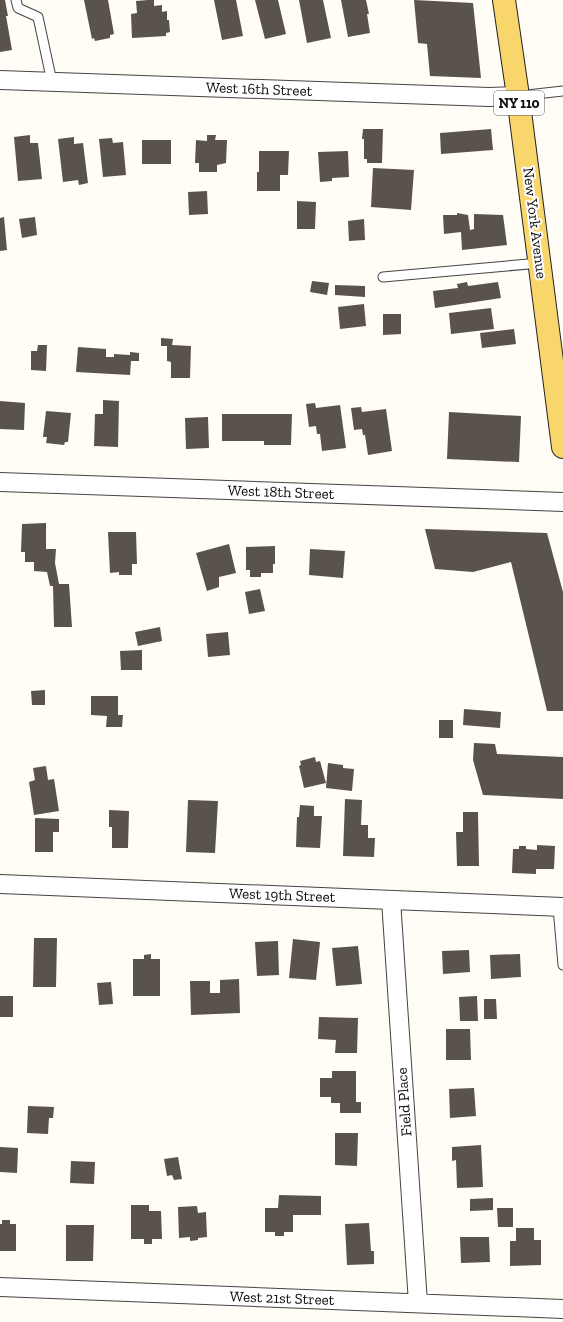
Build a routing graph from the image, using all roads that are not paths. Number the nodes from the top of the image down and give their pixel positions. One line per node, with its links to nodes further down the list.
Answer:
1 (16, 0): 4 (lane)
2 (504, 0): 7 (main road, New York Avenue / NY 110)
3 (0, 80): 4 (street, West 16th Street)
4 (52, 82): 7 (street, West 16th Street)
5 (563, 84): 6 (lane)
6 (559, 91): 7 (lane)
7 (518, 96): 8 (main road, New York Avenue / NY 110)
8 (540, 264): 9 (lane); 10 (main road, New York Avenue / NY 110)
9 (383, 278)
10 (556, 332): 11 (main road, New York Avenue / NY 110)
11 (563, 446)
12 (0, 482): 13 (street, West 18th Street)
13 (563, 502)
14 (0, 884): 15 (street, West 19th Street)
15 (391, 900): 16 (street, West 19th Street); 19 (street, Field Place)
16 (561, 907): 17 (lane)
17 (563, 965)
18 (0, 1288): 19 (street, West 21st Street)
19 (418, 1303): 20 (street, West 21st Street)
20 (563, 1309)

